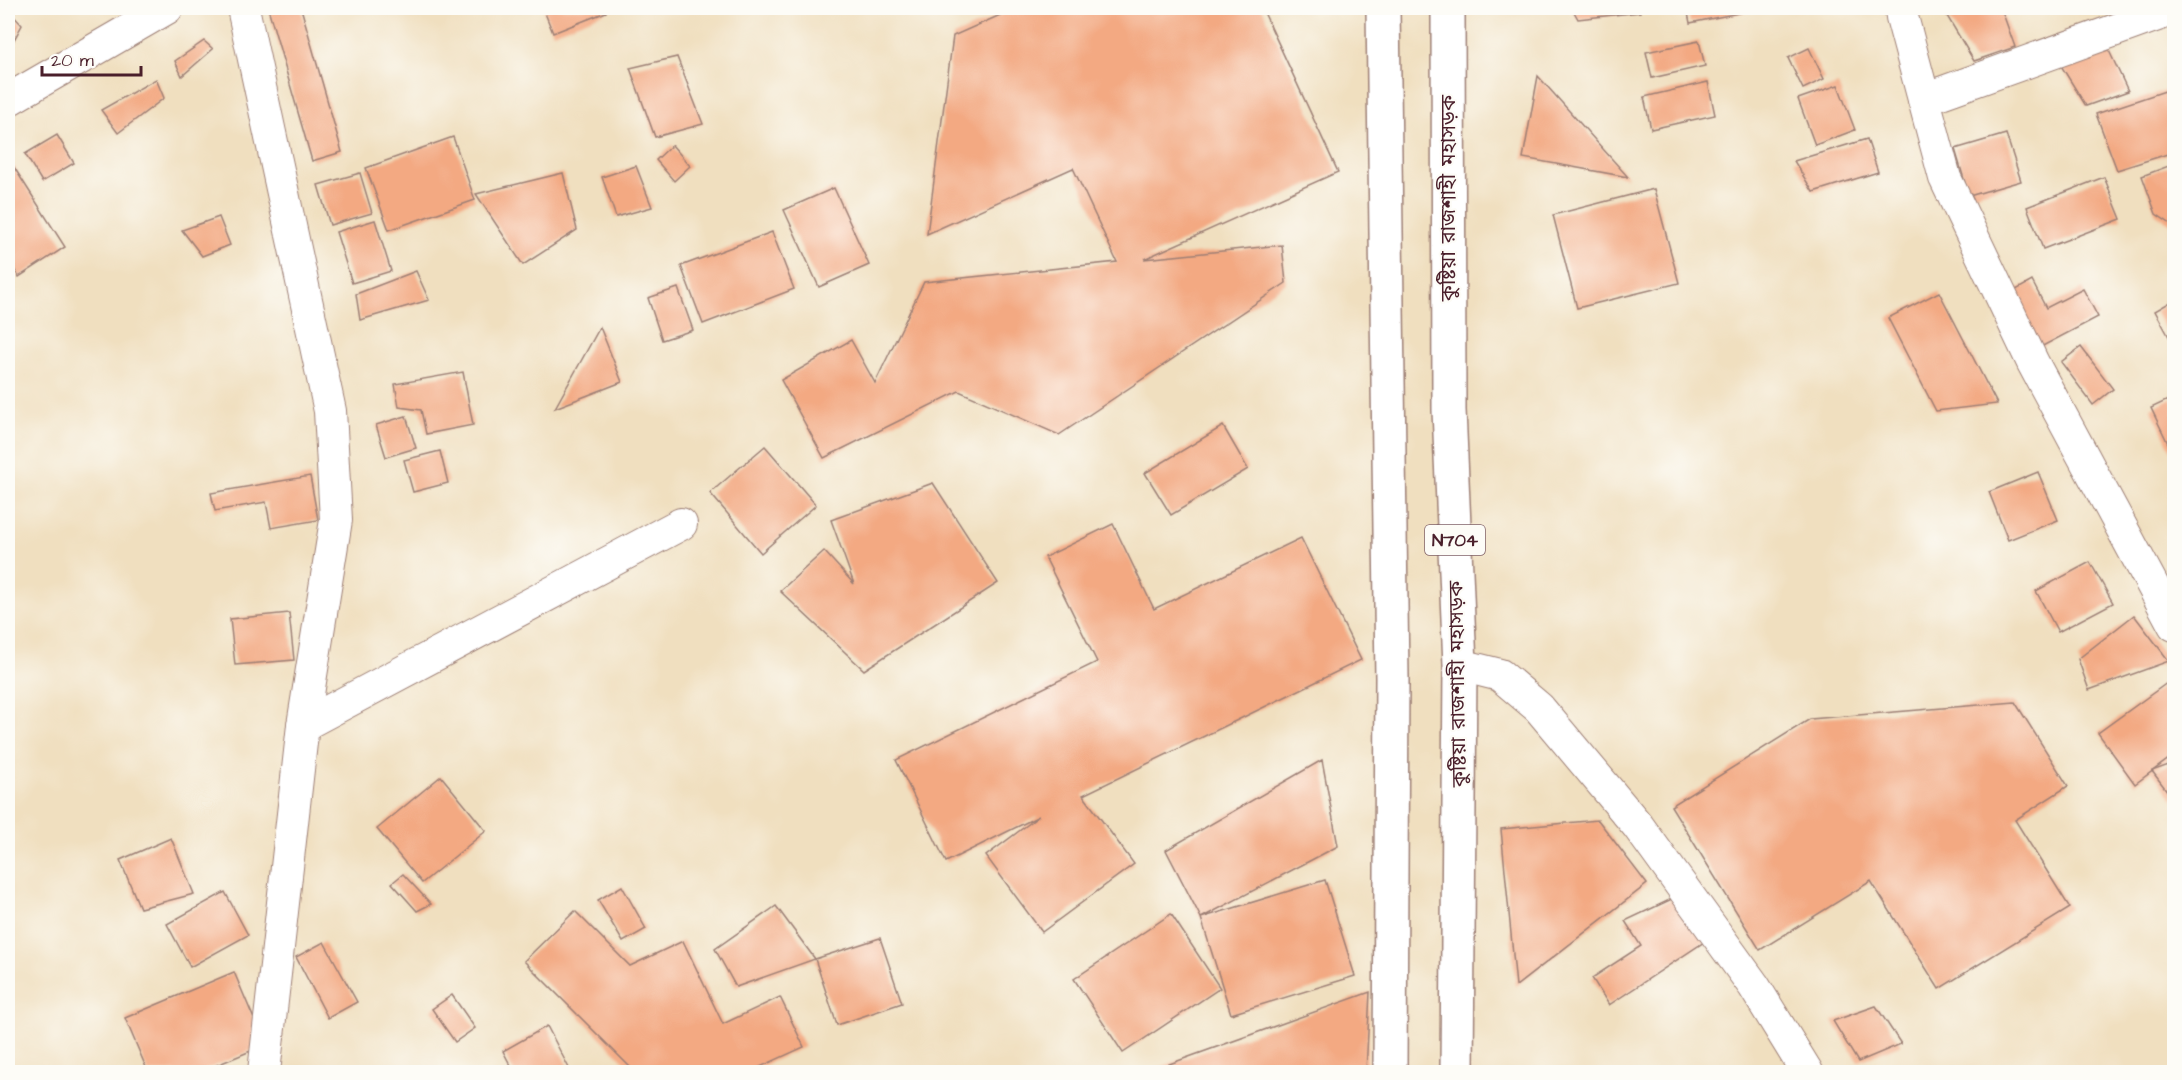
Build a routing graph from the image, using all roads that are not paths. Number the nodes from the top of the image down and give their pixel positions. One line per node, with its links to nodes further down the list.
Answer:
1 (167, 8): 8 (street)
2 (243, 8): 12 (street)
3 (1383, 8): 14 (highway)
4 (1448, 8): 11 (highway, কুষ্টিয়া রাজশাহী মহাসড়ক / N704)
5 (1902, 8): 7 (street)
6 (2175, 9): 7 (street)
7 (1924, 99): 10 (street)
8 (8, 100)
9 (681, 524): 12 (street)
10 (2175, 625)
11 (1461, 665): 15 (highway, কুষ্টিয়া রাজশাহী মহাসড়ক / N704); 16 (street)
12 (303, 725): 13 (street)
13 (264, 1072)
14 (1390, 1072)
15 (1457, 1072)
16 (1807, 1072)

